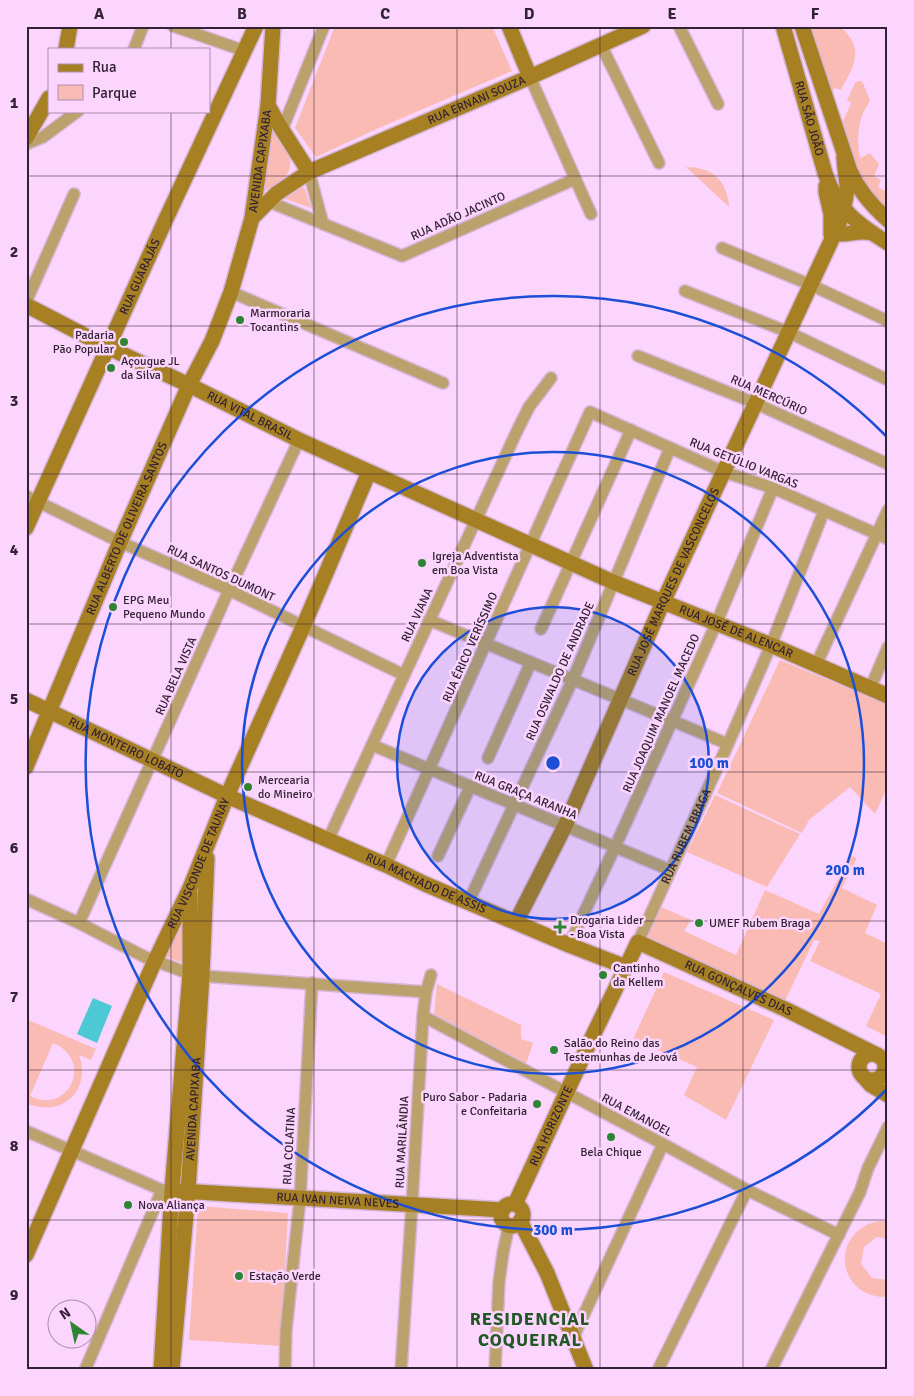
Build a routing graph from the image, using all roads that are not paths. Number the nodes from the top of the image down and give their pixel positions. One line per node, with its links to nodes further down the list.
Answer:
1 (70, 26): 15 (street)
2 (143, 26): 16 (street)
3 (173, 26): 17 (street)
4 (256, 26): 17 (street, RUA GUARAJÁS)
5 (273, 26): 18 (street, AVENIDA CAPIXABA)
6 (324, 26): 24 (street)
7 (509, 26): 19 (street)
8 (643, 26): 13 (street, RUA ERNANI SOUZA)
9 (679, 26): 21 (street)
10 (783, 26): 31 (street, RUA SÃO JOÃO)
11 (802, 26): 14 (street, RUA SÃO JOÃO)
12 (808, 26): 14 (street)
13 (602, 45): 19 (street, RUA ERNANI SOUZA); 29 (street)
14 (809, 47): 28 (street, RUA SÃO JOÃO)
15 (66, 48)
16 (134, 48)
17 (245, 51): 18 (street); 51 (street, RUA GUARAJÁS)
18 (271, 60): 22 (street, AVENIDA CAPIXABA)
19 (530, 77): 30 (street, RUA ERNANI SOUZA); 32 (street)
20 (48, 100): 25 (street)
21 (718, 104)
22 (268, 105): 24 (street); 38 (street, AVENIDA CAPIXABA)
23 (77, 112): 26 (street)
24 (282, 130): 27 (street)
25 (26, 138)
26 (26, 144)
27 (296, 151): 30 (street); 33 (street)
28 (844, 156): 36 (street, RUA JOSÉ MARQUES DE VASCONCELOS); 39 (street)
29 (659, 163)
30 (309, 172): 33 (street, RUA ERNANI SOUZA); 40 (street)
31 (827, 177): 36 (street, RUA SÃO JOÃO); 42 (street, RUA JOSÉ MARQUES DE VASCONCELOS)
32 (575, 179): 37 (street); 40 (street, RUA ADÃO JACINTO)
33 (293, 181): 35 (street, RUA ERNANI SOUZA)
34 (74, 194): 48 (street)
35 (267, 201): 38 (street, RUA ERNANI SOUZA); 40 (street, RUA ADÃO JACINTO)
36 (843, 208): 41 (street, RUA SÃO JOÃO); 42 (street, RUA JOSÉ MARQUES DE VASCONCELOS)
37 (591, 214)
38 (252, 218): 47 (street, AVENIDA CAPIXABA)
39 (888, 220)
40 (323, 224)
41 (872, 233): 42 (street); 43 (street, RUA SÃO JOÃO)
42 (833, 237): 45 (street, RUA JOSÉ MARQUES DE VASCONCELOS)
43 (888, 243)
44 (722, 248): 45 (street)
45 (811, 285): 49 (street); 50 (street, RUA JOSÉ MARQUES DE VASCONCELOS)
46 (685, 291): 50 (street)
47 (231, 292): 55 (street); 56 (street, RUA ALBERTO DE OLIVEIRA SANTOS)
48 (26, 303): 51 (street, RUA VITAL BRASIL)
49 (888, 321)
50 (788, 332): 54 (street); 57 (street, RUA JOSÉ MARQUES DE VASCONCELOS)
51 (107, 348): 56 (street, RUA VITAL BRASIL); 66 (street, RUA GUARAJÁS)
52 (638, 356): 57 (street, RUA MERCÚRIO)
53 (551, 378): 69 (street, RUA VIANA)
54 (888, 380)
55 (443, 383)
56 (189, 385): 60 (street, RUA VITAL BRASIL); 73 (street, RUA ALBERTO DE OLIVEIRA SANTOS)
57 (755, 403): 62 (street, RUA MERCÚRIO); 64 (street, RUA JOSÉ MARQUES DE VASCONCELOS)
58 (590, 412): 59 (street, RUA GETÚLIO VARGAS); 74 (street, RUA ÉRICO VERÍSSIMO)
59 (631, 430): 61 (street, RUA GETÚLIO VARGAS); 75 (street)
60 (299, 440): 63 (street, RUA VITAL BRASIL); 77 (street, RUA BELA VISTA)
61 (670, 448): 64 (street, RUA GETÚLIO VARGAS); 76 (street, RUA OSWALDO DE ANDRADE)
62 (888, 464)
63 (369, 472): 69 (street, RUA VITAL BRASIL); 81 (street, RUA VISCONDE DE TAUNAY)
64 (724, 472): 65 (street, RUA GETÚLIO VARGAS); 78 (street, RUA JOSÉ MARQUES DE VASCONCELOS)
65 (773, 488): 68 (street, RUA GETÚLIO VARGAS); 80 (street, RUA JOAQUIM MANOEL MACEDO)
66 (32, 499): 70 (street, RUA GUARAJÁS); 73 (street, RUA SANTOS DUMONT)
67 (888, 510): 71 (street)
68 (824, 511): 71 (street, RUA GETÚLIO VARGAS); 84 (street, RUA RUBEM BRAGA)
69 (476, 520): 74 (street, RUA JOSÉ DE ALENCAR); 79 (street, RUA VIANA)
70 (26, 528)
71 (876, 534): 72 (street, RUA GETÚLIO VARGAS); 87 (street)
72 (888, 539)
73 (120, 542): 77 (street, RUA SANTOS DUMONT); 94 (street, RUA ALBERTO DE OLIVEIRA SANTOS)
74 (531, 545): 75 (street, RUA JOSÉ DE ALENCAR); 83 (street, RUA ÉRICO VERÍSSIMO)
75 (571, 562): 76 (street, RUA JOSÉ DE ALENCAR); 82 (street)
76 (613, 582): 78 (street, RUA JOSÉ DE ALENCAR); 89 (street, RUA OSWALDO DE ANDRADE)
77 (229, 590): 81 (street, RUA SANTOS DUMONT); 99 (street, RUA BELA VISTA)
78 (663, 602): 80 (street, RUA JOSÉ DE ALENCAR); 92 (street, RUA JOSÉ MARQUES DE VASCONCELOS)
79 (429, 620): 83 (street); 88 (street, RUA VIANA)
80 (716, 624): 84 (street, RUA JOSÉ DE ALENCAR); 95 (street, RUA JOAQUIM MANOEL MACEDO)
81 (303, 627): 88 (street, RUA SANTOS DUMONT); 103 (street, RUA VISCONDE DE TAUNAY)
82 (541, 629)
83 (486, 644): 86 (street); 101 (street, RUA ÉRICO VERÍSSIMO)
84 (771, 646): 87 (street, RUA JOSÉ DE ALENCAR); 96 (street, RUA RUBEM BRAGA)
85 (888, 647): 90 (street)
86 (531, 662): 89 (street); 98 (street)
87 (816, 665): 90 (street, RUA JOSÉ DE ALENCAR)
88 (404, 674): 97 (street, RUA VIANA)
89 (573, 679): 92 (street); 104 (street, RUA OSWALDO DE ANDRADE)
90 (870, 689): 91 (street, RUA JOSÉ DE ALENCAR)
91 (888, 696)
92 (620, 699): 95 (street); 105 (street, RUA JOSÉ MARQUES DE VASCONCELOS)
93 (26, 700): 94 (street, RUA MONTEIRO LOBATO)
94 (50, 711): 99 (street, RUA MONTEIRO LOBATO); 100 (street, RUA ALBERTO DE OLIVEIRA SANTOS)
95 (673, 720): 96 (street); 108 (street, RUA JOAQUIM MANOEL MACEDO)
96 (728, 744): 111 (street, RUA RUBEM BRAGA)
97 (372, 745): 101 (street, RUA GRAÇA ARANHA); 106 (street, RUA VIANA)
98 (488, 758)
99 (153, 760): 103 (street, RUA MONTEIRO LOBATO); 116 (street, RUA BELA VISTA)
100 (26, 767)
101 (429, 769): 102 (street, RUA GRAÇA ARANHA); 110 (street, RUA ÉRICO VERÍSSIMO)
102 (470, 787): 104 (street, RUA GRAÇA ARANHA); 109 (street)
103 (228, 796): 106 (street, RUA MACHADO DE ASSIS); 107 (street, RUA VISCONDE DE TAUNAY)
104 (515, 805): 105 (street, RUA GRAÇA ARANHA); 114 (street, RUA OSWALDO DE ANDRADE)
105 (565, 826): 108 (street, RUA GRAÇA ARANHA); 115 (street, RUA JOSÉ MARQUES DE VASCONCELOS)
106 (328, 840): 110 (street, RUA MACHADO DE ASSIS)
107 (208, 846): 112 (street, RUA VISCONDE DE TAUNAY); 123 (street, AVENIDA CAPIXABA)
108 (615, 847): 111 (street, RUA GRAÇA ARANHA); 120 (street, RUA JOAQUIM MANOEL MACEDO)
109 (438, 856)
110 (386, 865): 114 (street, RUA MACHADO DE ASSIS)
111 (670, 870): 119 (street, RUA RUBEM BRAGA)
112 (190, 888): 117 (street, RUA VISCONDE DE TAUNAY); 118 (street, AVENIDA CAPIXABA)
113 (26, 899): 116 (street)
114 (468, 902): 115 (street, RUA MACHADO DE ASSIS)
115 (516, 922): 120 (street, RUA MACHADO DE ASSIS)
116 (79, 923): 121 (street)
117 (171, 927): 118 (street); 121 (street, RUA VISCONDE DE TAUNAY)
118 (190, 932): 123 (street, AVENIDA CAPIXABA)
119 (638, 942): 122 (street, RUA RUBEM BRAGA); 128 (street, RUA GONÇALVES DIAS)
120 (569, 945): 122 (street, RUA MACHADO DE ASSIS)
121 (155, 962): 123 (street); 137 (street, RUA VISCONDE DE TAUNAY)
122 (626, 967): 129 (street, RUA RUBEM BRAGA)
123 (196, 975): 125 (street); 138 (street, AVENIDA CAPIXABA); 140 (street, AVENIDA CAPIXABA)
124 (431, 976): 126 (street, RUA MARILÂNDIA)
125 (312, 983): 126 (street); 141 (street, RUA COLATINA)
126 (426, 992): 127 (street, RUA MARILÂNDIA)
127 (423, 1016): 132 (street, RUA EMANOEL); 142 (street, RUA MARILÂNDIA)
128 (839, 1036): 130 (street, RUA GONÇALVES DIAS); 131 (street, RUA GONÇALVES DIAS)
129 (587, 1048): 132 (street, RUA HORIZONTE)
130 (883, 1063): 131 (street); 131 (street); 133 (street, RUA GONÇALVES DIAS)
131 (862, 1073): 133 (street, RUA GONÇALVES DIAS)
132 (566, 1093): 136 (street, RUA EMANOEL); 143 (street, RUA HORIZONTE)
133 (888, 1094)
134 (888, 1127): 145 (street)
135 (26, 1131): 137 (street)
136 (663, 1144): 139 (street, RUA EMANOEL); 147 (street)
137 (73, 1151): 138 (street); 146 (street, RUA VISCONDE DE TAUNAY)
138 (167, 1190): 140 (street, RUA IVAN NEIVA NEVES); 148 (street); 149 (street, AVENIDA CAPIXABA)
139 (747, 1190): 145 (street, RUA EMANOEL); 155 (street)
140 (188, 1192): 141 (street, RUA IVAN NEIVA NEVES); 150 (street, AVENIDA CAPIXABA)
141 (300, 1199): 142 (street, RUA IVAN NEIVA NEVES); 151 (street, RUA COLATINA)
142 (412, 1204): 143 (street, RUA IVAN NEIVA NEVES); 152 (street, RUA MARILÂNDIA)
143 (509, 1207): 144 (street)
144 (514, 1223): 147 (street); 153 (street)
145 (839, 1235): 156 (street)
146 (26, 1255)
147 (573, 1338): 154 (street)
148 (84, 1370)
149 (161, 1370)
150 (172, 1370)
151 (284, 1370)
152 (401, 1370)
153 (495, 1370)
154 (586, 1370)
155 (658, 1370)
156 (771, 1370)

